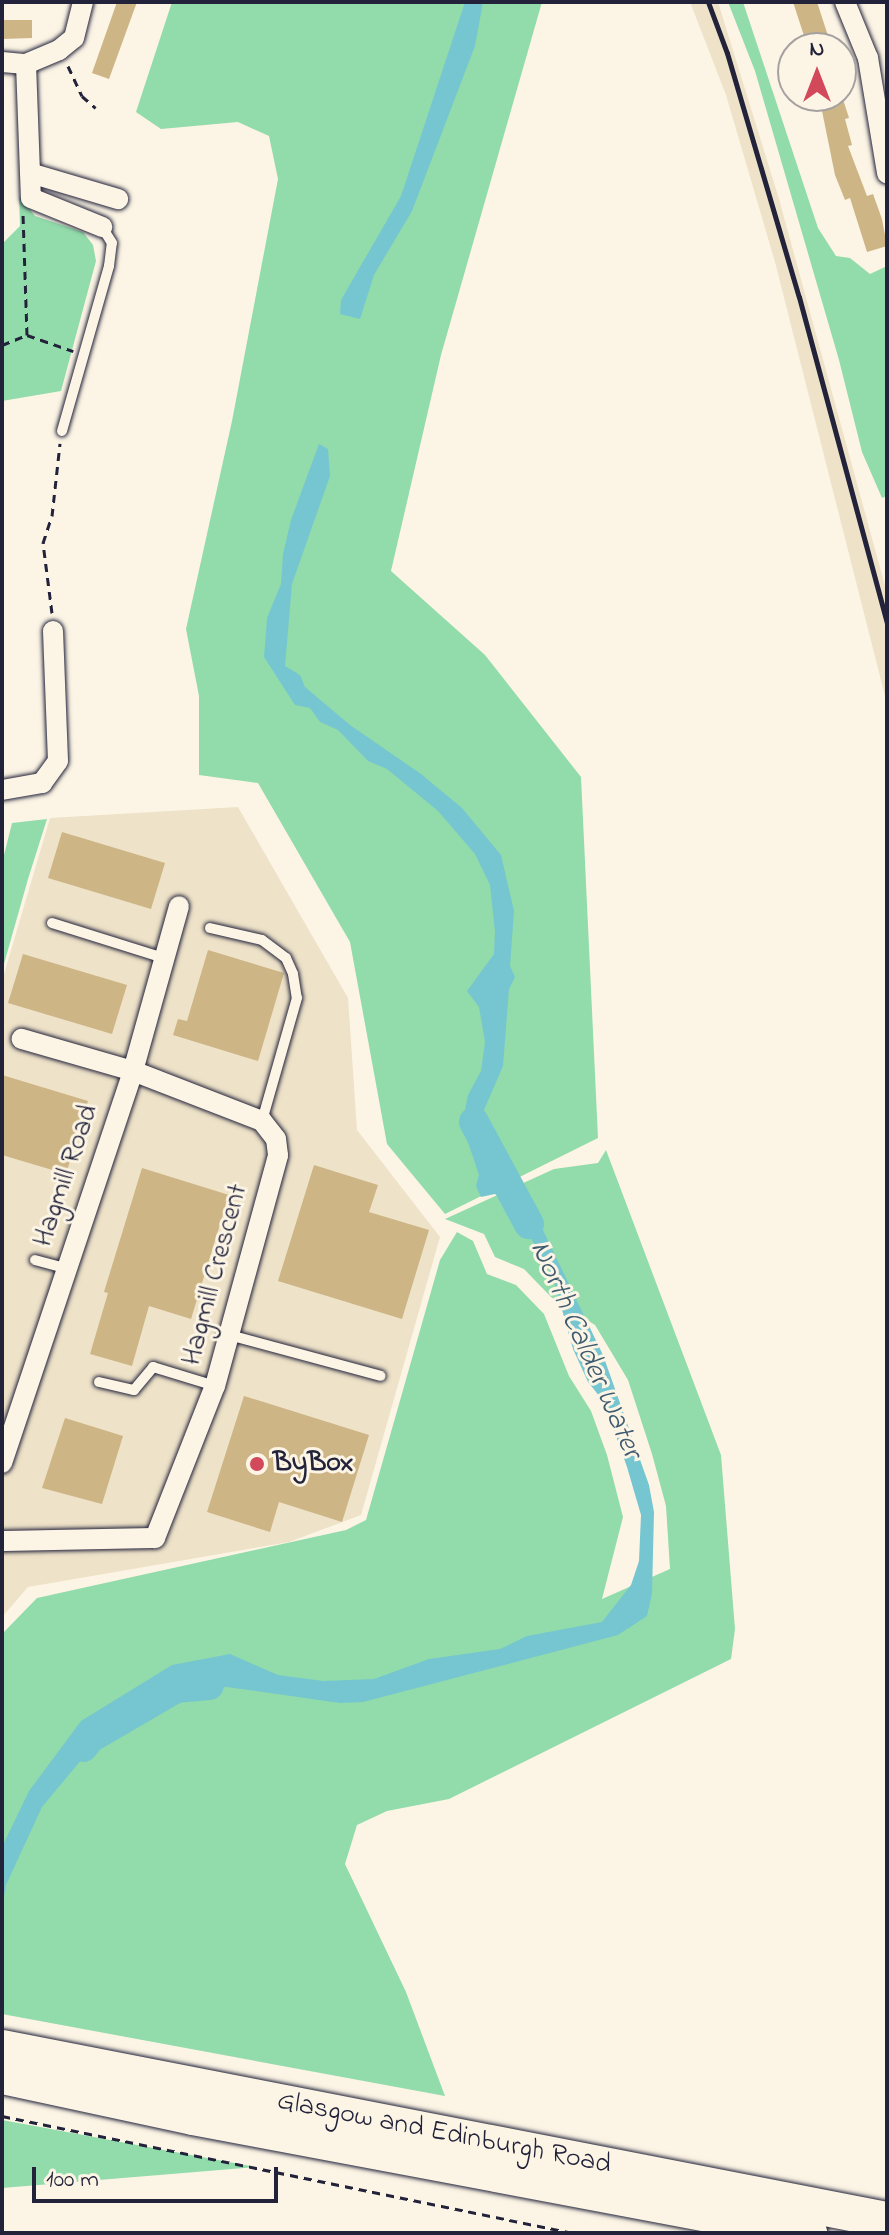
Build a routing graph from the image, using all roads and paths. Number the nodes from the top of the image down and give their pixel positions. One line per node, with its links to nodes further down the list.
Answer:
1 (83, 2): 5 (street)
2 (845, 2): 8 (street)
3 (66, 58): 6 (path)
4 (2, 62): 5 (street)
5 (26, 64): 7 (street)
6 (96, 108)
7 (30, 173): 9 (street); 10 (street)
8 (887, 173)
9 (31, 198): 11 (street); 12 (path)
10 (118, 199)
11 (102, 227): 14 (lane)
12 (27, 335): 13 (path); 14 (path)
13 (2, 345)
14 (87, 348): 15 (lane)
15 (62, 431): 16 (path)
16 (53, 631): 17 (street)
17 (2, 790)
18 (179, 906): 21 (street, Hagmill Road)
19 (52, 923): 21 (lane)
20 (210, 928): 24 (lane)
21 (164, 958): 23 (street, Hagmill Road)
22 (22, 1039): 23 (street)
23 (133, 1071): 24 (street); 26 (street, Hagmill Road)
24 (262, 1121): 27 (street, Hagmill Crescent)
25 (35, 1260): 26 (lane)
26 (65, 1268): 31 (street, Hagmill Road)
27 (229, 1335): 28 (lane); 30 (street, Hagmill Crescent)
28 (381, 1376)
29 (99, 1382): 30 (lane)
30 (215, 1386): 33 (street, Hagmill Crescent)
31 (8, 1418): 32 (street, Hagmill Road)
32 (2, 1463)
33 (2, 1541)
34 (2, 2048): 37 (highway, Glasgow and Edinburgh Road)
35 (2, 2076): 39 (highway, Glasgow and Edinburgh Road)
36 (2, 2116): 38 (path)
37 (887, 2220)
38 (573, 2233)
39 (809, 2233)

